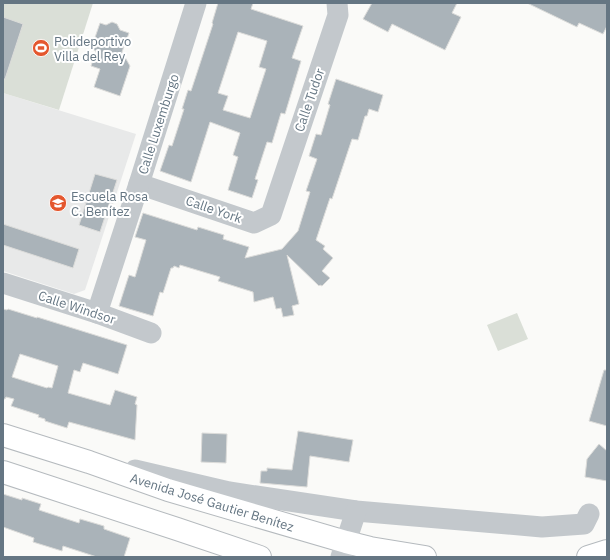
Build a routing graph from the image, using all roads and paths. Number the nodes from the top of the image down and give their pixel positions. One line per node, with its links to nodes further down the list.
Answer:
1 (196, 3): 3 (street, Calle Luxemburgo)
2 (337, 3): 4 (street, Calle Tudor)
3 (139, 184): 4 (street, Calle York); 6 (street, Calle Luxemburgo)
4 (277, 197)
5 (3, 283): 6 (street, Calle Windsor)
6 (97, 313): 7 (street, Calle Windsor)
7 (151, 333)
8 (3, 435): 9 (main road, Avenida José Gautier Benítez)
9 (89, 462): 11 (street); 13 (main road, Avenida José Gautier Benítez)
10 (3, 472): 15 (main road)
11 (356, 511): 12 (street); 13 (street)
12 (589, 514)
13 (344, 550): 16 (main road, Avenida José Gautier Benítez)
14 (607, 551): 17 (main road)
15 (260, 557)
16 (425, 557)
17 (588, 557)

